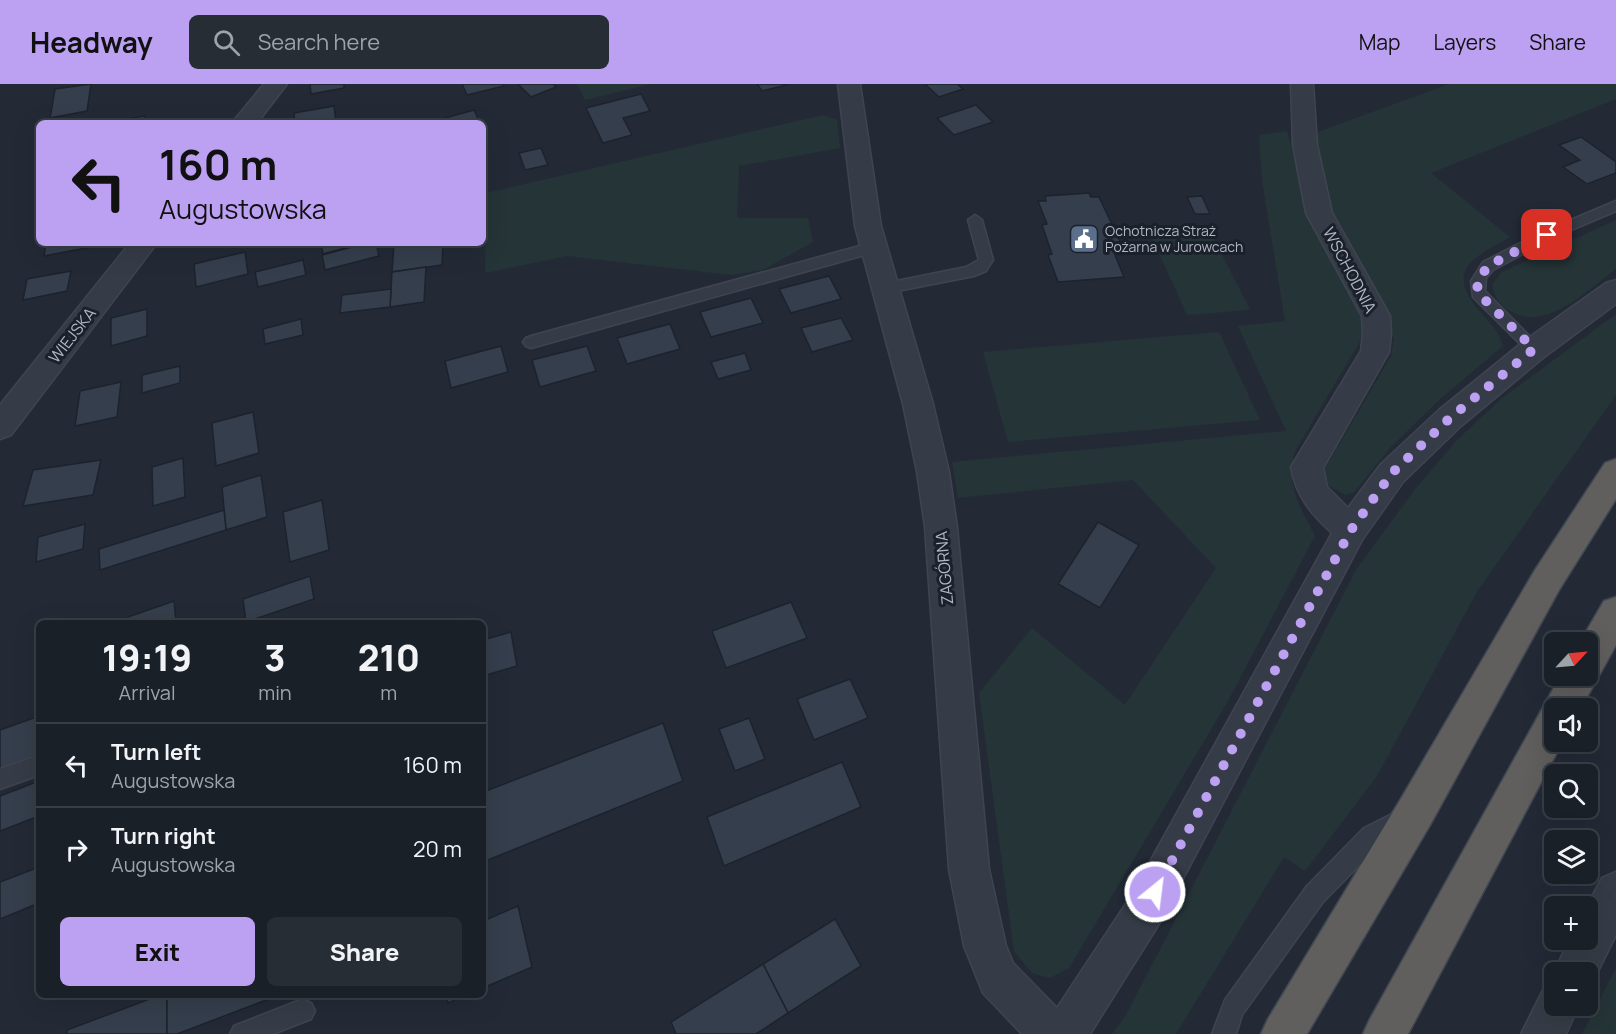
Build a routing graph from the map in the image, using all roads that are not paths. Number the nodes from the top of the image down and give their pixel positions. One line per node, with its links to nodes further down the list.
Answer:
1 (276, 84): 4 (street)
2 (849, 84): 8 (street, ZAGÓRNA)
3 (1302, 84): 15 (street, WSCHODNIA)
4 (246, 120)
5 (1616, 206): 12 (lane)
6 (975, 220): 9 (lane)
7 (142, 246): 13 (street, WIEJSKA)
8 (874, 247): 9 (street, ZAGÓRNA); 11 (lane)
9 (887, 288): 27 (street, ZAGÓRNA)
10 (1616, 290): 12 (street)
11 (531, 342)
12 (1534, 349): 15 (street)
13 (0, 427)
14 (1616, 472): 21 (highway)
15 (1351, 530): 28 (street)
16 (1616, 612): 17 (highway)
17 (1598, 644)
18 (1544, 740): 31 (highway)
19 (36, 766): 20 (lane)
20 (0, 779)
21 (1416, 811): 29 (lane); 30 (highway)
22 (1616, 892): 23 (street)
23 (1580, 962)
24 (303, 1011): 26 (lane)
25 (1552, 1016): 32 (street)
26 (242, 1034)
27 (1054, 1034)
28 (1065, 1034)
29 (1224, 1034)
30 (1283, 1034)
31 (1385, 1034)
32 (1543, 1034)

